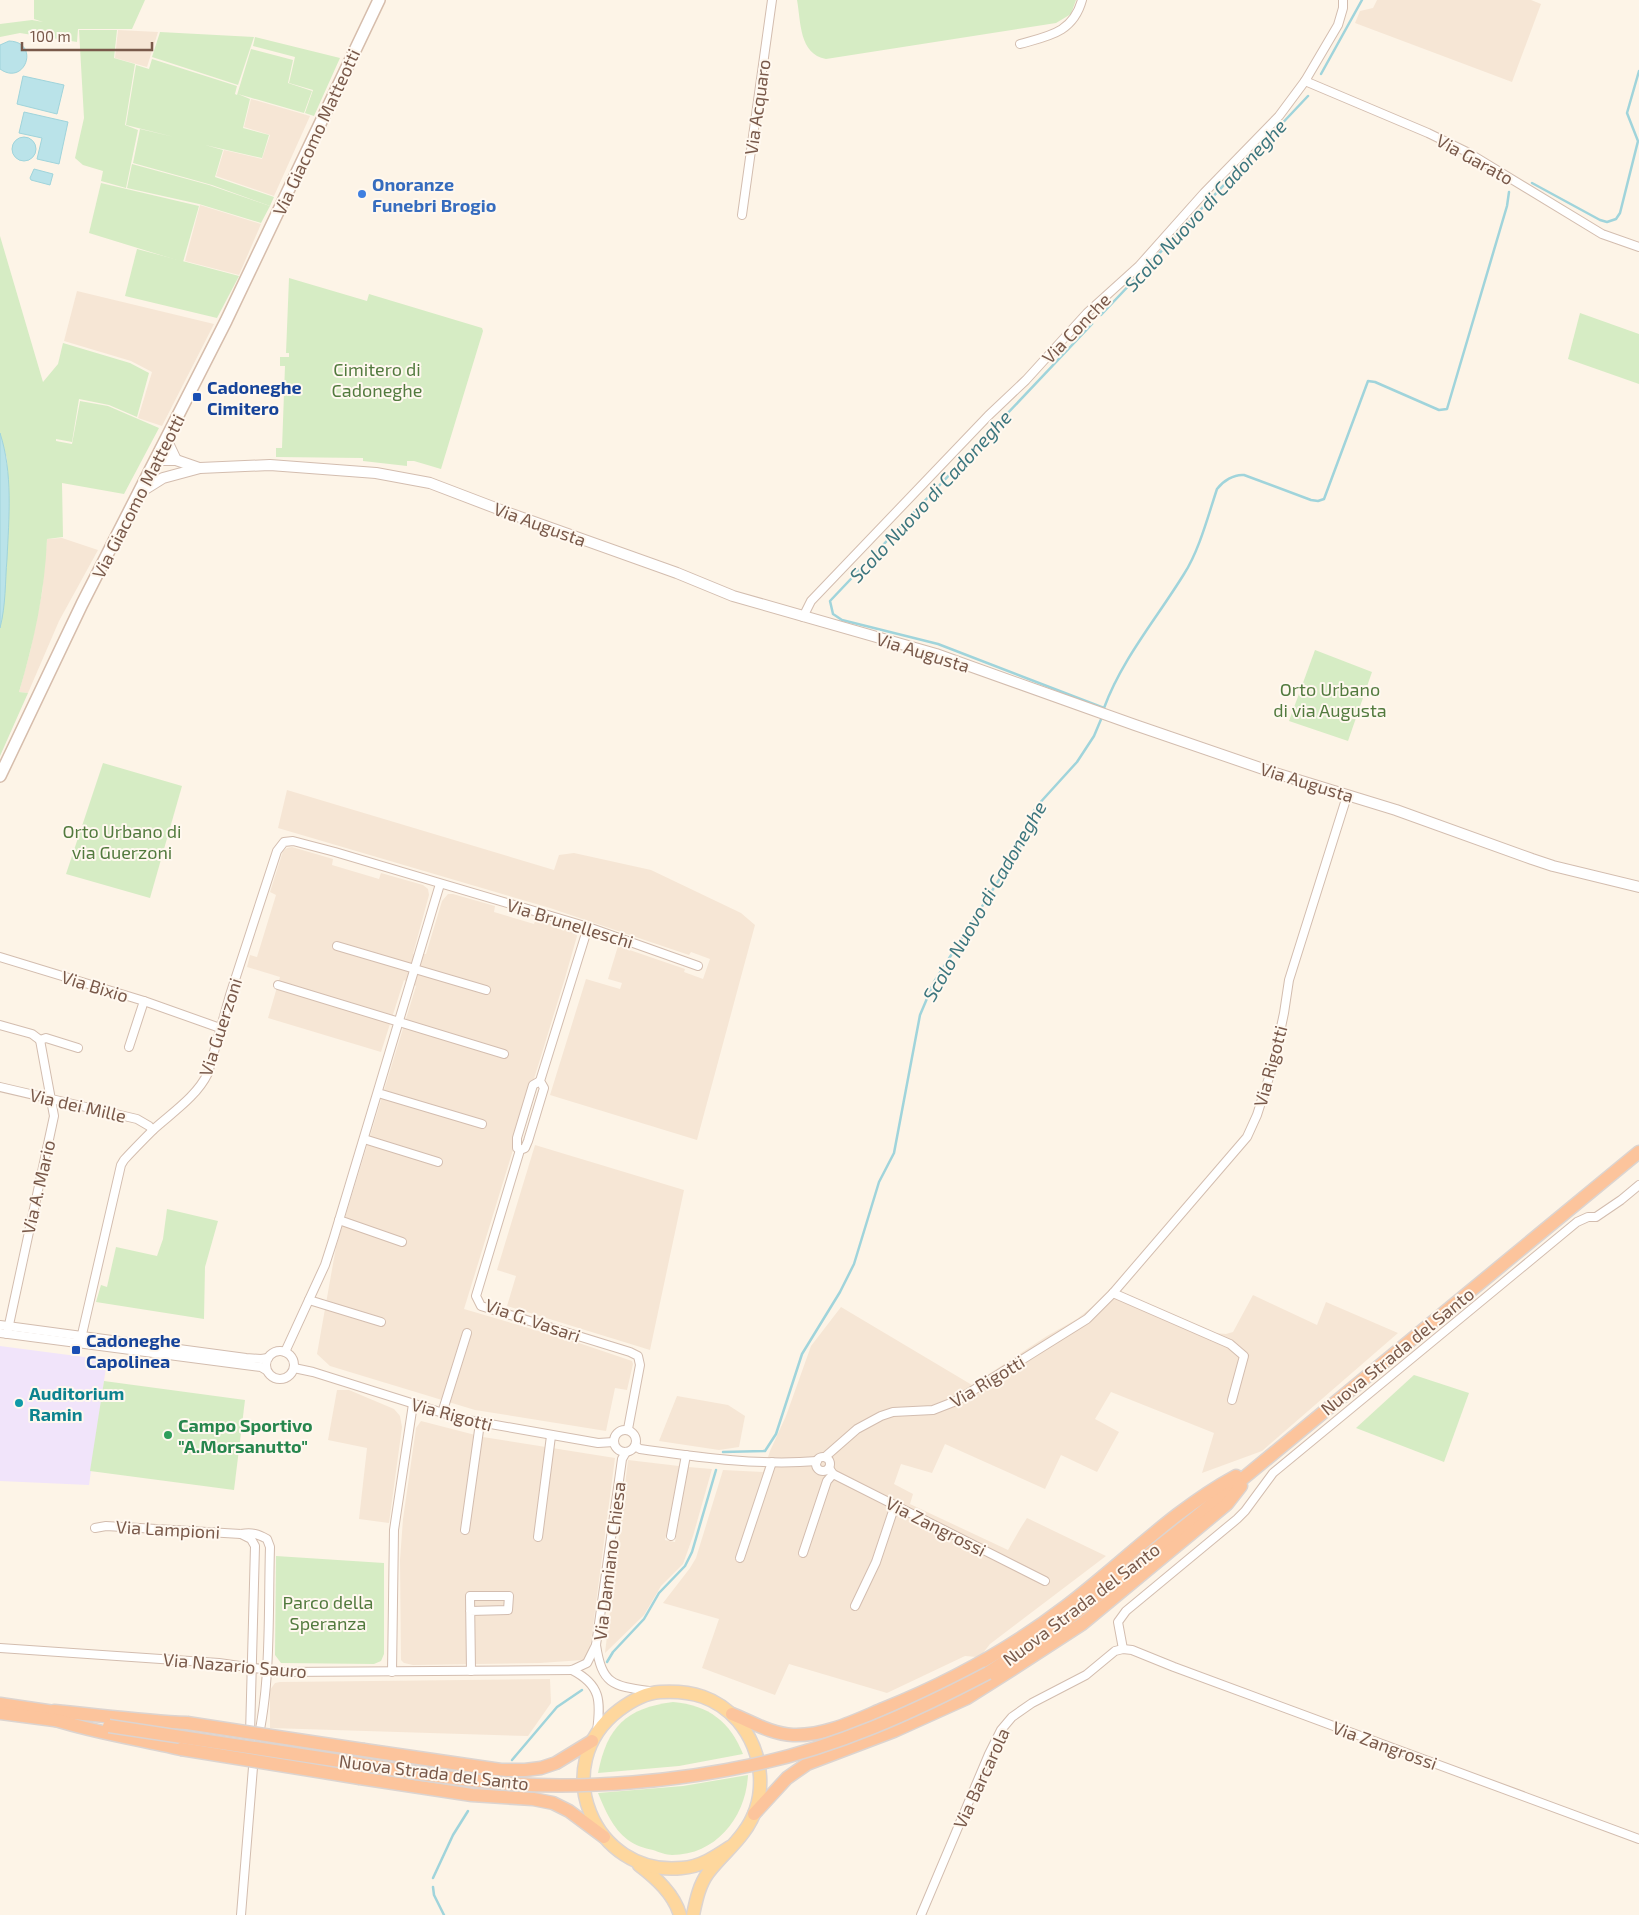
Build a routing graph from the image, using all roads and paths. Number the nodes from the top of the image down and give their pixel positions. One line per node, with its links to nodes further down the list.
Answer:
1 (379, 0): 9 (main road, Via Giacomo Matteotti)
2 (772, 0): 7 (street, Via Acquaro)
3 (1082, 0): 5 (street)
4 (1343, 0): 6 (street, Via Conche)
5 (1020, 44)
6 (1305, 81): 8 (street, Via Garato); 15 (street, Via Conche)
7 (742, 215)
8 (1639, 247)
9 (166, 441): 10 (main road, Via Giacomo Matteotti); 11 (street)
10 (157, 460): 11 (street, Via Augusta); 13 (street); 14 (main road, Via Giacomo Matteotti)
11 (176, 460): 12 (street, Via Augusta)
12 (200, 468): 13 (street, Via Augusta); 15 (street, Via Augusta)
13 (173, 474): 14 (street, Via Augusta)
14 (139, 493): 16 (main road, Via Giacomo Matteotti)
15 (803, 617): 17 (street, Via Augusta)
16 (0, 776)
17 (1347, 796): 19 (street, Via Augusta); 48 (street, Via Rigotti)
18 (440, 884): 20 (street, Via Brunelleschi); 24 (street); 30 (street, Via Guerzoni)
19 (1639, 887)
20 (588, 927): 23 (street, Via Brunelleschi); 35 (street, Via G. Vasari)
21 (337, 946): 24 (street)
22 (0, 957): 27 (street, Via Bixio)
23 (698, 966)
24 (416, 969): 26 (street); 28 (street)
25 (278, 985): 28 (street)
26 (486, 990)
27 (144, 1001): 30 (street); 32 (street, Via Bixio)
28 (398, 1022): 34 (street); 37 (street)
29 (0, 1026): 31 (street)
30 (220, 1028): 40 (street, Via Guerzoni)
31 (40, 1040): 33 (street); 38 (street, Via A. Mario)
32 (129, 1047)
33 (78, 1048)
34 (504, 1054)
35 (540, 1082): 42 (street, Via G. Vasari); 42 (street, Via G. Vasari)
36 (0, 1087): 38 (street, Via dei Mille)
37 (378, 1093): 39 (street); 41 (street)
38 (52, 1099): 40 (street, Via dei Mille); 51 (street, Via A. Mario)
39 (482, 1124)
40 (153, 1130): 53 (street, Via Guerzoni)
41 (364, 1140): 44 (street); 46 (street)
42 (520, 1150): 62 (street, Via G. Vasari)
43 (1639, 1152): 71 (highway, Nuova Strada del Santo)
44 (438, 1162)
45 (1639, 1185): 86 (street)
46 (339, 1220): 47 (street); 49 (street)
47 (402, 1242)
48 (1112, 1293): 58 (street); 68 (street, Via Rigotti)
49 (309, 1300): 50 (street); 54 (street)
50 (381, 1322)
51 (4, 1330): 53 (street)
52 (467, 1333): 60 (street)
53 (80, 1339): 55 (street); 57 (street)
54 (285, 1352): 55 (street); 56 (street)
55 (268, 1358): 57 (street)
56 (294, 1368): 57 (street); 59 (street, Via Rigotti)
57 (266, 1370)
58 (1232, 1400)
59 (413, 1404): 60 (street, Via Rigotti); 91 (street)
60 (442, 1413): 61 (street, Via Rigotti)
61 (480, 1423): 63 (street, Via Rigotti); 75 (street)
62 (628, 1430): 64 (street); 65 (street)
63 (551, 1436): 64 (street, Via Rigotti); 78 (street)
64 (614, 1442): 66 (street)
65 (635, 1446): 66 (street); 67 (street, Via Rigotti)
66 (626, 1452): 84 (street, Via Damiano Chiesa)
67 (686, 1455): 70 (street, Via Rigotti); 77 (street)
68 (825, 1457): 69 (street, Via Rigotti); 72 (street)
69 (817, 1461): 70 (street, Via Rigotti); 72 (street)
70 (772, 1462): 80 (street)
71 (1258, 1464): 95 (highway); 96 (highway, Nuova Strada del Santo, bridge); 99 (highway)
72 (831, 1471): 73 (street, Via Zangrossi); 79 (street)
73 (895, 1505): 81 (street, Via Zangrossi); 82 (street)
74 (95, 1528): 76 (street, Via Lampioni)
75 (465, 1530)
76 (241, 1534): 87 (street); 88 (street, Via Lampioni)
77 (671, 1536)
78 (538, 1537)
79 (803, 1553)
80 (740, 1558)
81 (1046, 1581)
82 (855, 1606)
83 (470, 1611): 83 (street); 90 (street)
84 (596, 1645): 89 (street); 92 (street, Via Damiano Chiesa)
85 (0, 1648): 87 (street, Via Nazario Sauro)
86 (1123, 1648): 101 (street, Via Zangrossi); 107 (street, Via Barcarola)
87 (252, 1666): 88 (street, Via Nazario Sauro); 98 (street)
88 (266, 1669): 91 (street, Via Nazario Sauro); 98 (street, Via Lampioni)
89 (572, 1670): 90 (street, Via Nazario Sauro); 97 (street)
90 (471, 1671): 91 (street, Via Nazario Sauro)
91 (392, 1672)
92 (656, 1692): 95 (main road); 97 (main road)
93 (0, 1704): 96 (highway, Nuova Strada del Santo)
94 (0, 1713): 96 (highway, Nuova Strada del Santo)
95 (732, 1714): 99 (main road)
96 (55, 1716): 97 (highway, bridge); 100 (highway, bridge)
97 (595, 1736): 100 (main road)
98 (254, 1756): 104 (street)
99 (754, 1814): 102 (main road)
100 (604, 1837): 103 (main road)
101 (1639, 1839)
102 (730, 1847): 103 (main road); 106 (main road)
103 (631, 1859): 105 (main road)
104 (241, 1915)
105 (680, 1915)
106 (693, 1915)
107 (921, 1915)

